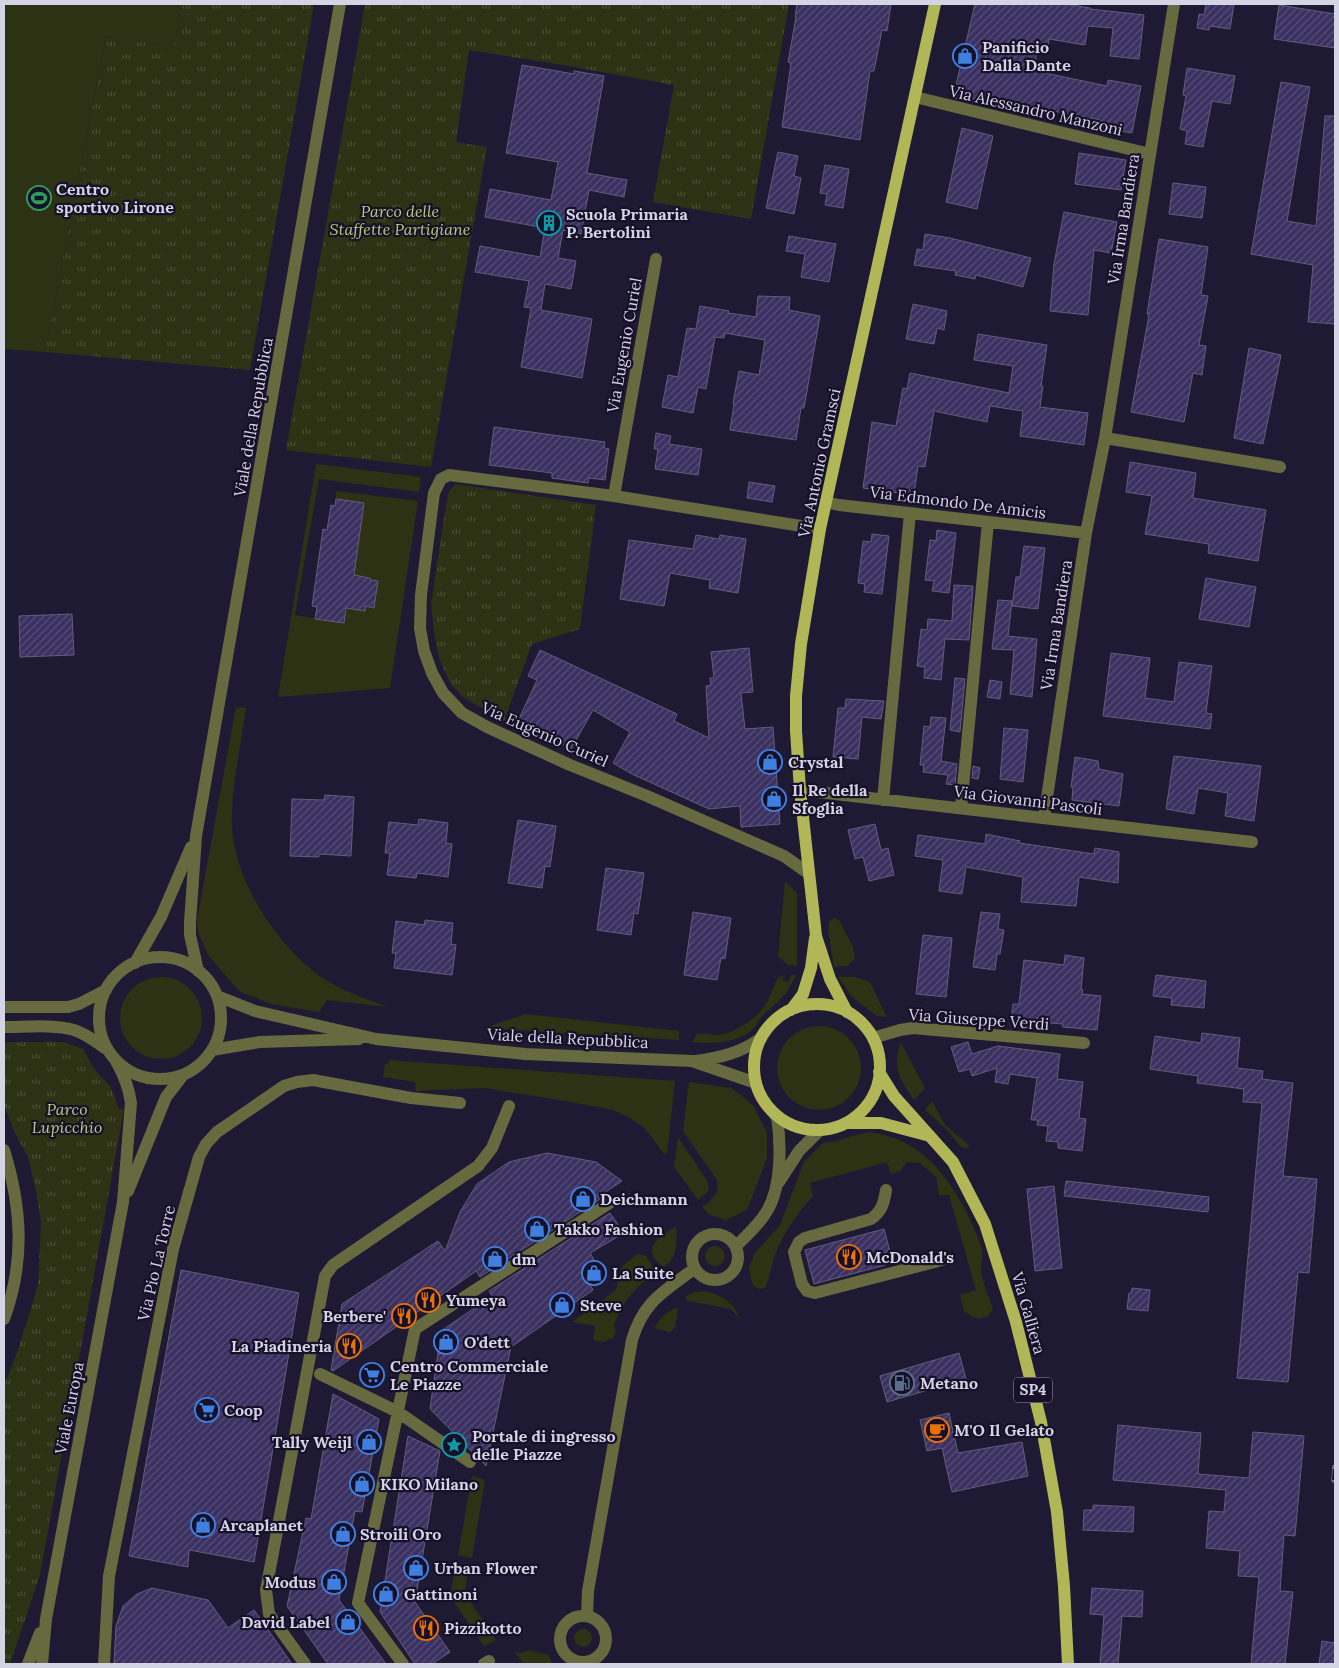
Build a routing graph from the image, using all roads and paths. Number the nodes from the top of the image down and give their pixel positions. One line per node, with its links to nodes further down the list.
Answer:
1 (340, 4): 19 (street, Viale della Repubblica)
2 (935, 4): 4 (main road, Via Antonio Gramsci)
3 (1174, 4): 5 (street, Via Irma Bandiera)
4 (914, 97): 5 (street, Via Alessandro Manzoni); 10 (main road, Via Antonio Gramsci)
5 (1150, 154): 7 (street, Via Irma Bandiera)
6 (656, 259): 9 (street, Via Eugenio Curiel)
7 (1105, 438): 8 (street); 14 (street, Via Irma Bandiera)
8 (1280, 467)
9 (614, 496): 13 (street, Via Eugenio Curiel); 21 (street, Via Eugenio Curiel)
10 (826, 502): 11 (street, Via Edmondo De Amicis); 13 (main road, Via Antonio Gramsci)
11 (910, 513): 12 (street, Via Edmondo De Amicis); 16 (street)
12 (988, 522): 14 (street, Via Edmondo De Amicis); 17 (street)
13 (820, 529): 15 (main road, Via Antonio Gramsci)
14 (1086, 533): 18 (street, Via Irma Bandiera)
15 (800, 790): 16 (street, Via Giovanni Pascoli); 21 (main road, Via Antonio Gramsci)
16 (883, 800): 17 (street, Via Giovanni Pascoli)
17 (961, 808): 18 (street, Via Giovanni Pascoli)
18 (1044, 818): 20 (street, Via Giovanni Pascoli)
19 (196, 836): 23 (street, Viale della Repubblica); 24 (street, Viale della Repubblica)
20 (1252, 842)
21 (808, 873): 22 (main road, Via Antonio Gramsci)
22 (816, 936): 28 (main road, Via Antonio Gramsci); 29 (main road, Via Antonio Gramsci)
23 (135, 963): 24 (street); 25 (street)
24 (198, 971): 26 (street)
25 (106, 990): 27 (street); 35 (street)
26 (217, 996): 33 (street, Viale della Repubblica); 36 (street)
27 (4, 1007)
28 (792, 1010): 29 (main road); 31 (main road)
29 (847, 1012): 32 (main road)
30 (4, 1027): 35 (street)
31 (761, 1038): 38 (street); 41 (main road)
32 (872, 1038): 34 (street, Via Giuseppe Verdi); 39 (main road)
33 (376, 1039): 36 (street, Viale della Repubblica); 38 (street, Viale della Repubblica)
34 (1084, 1043)
35 (108, 1050): 37 (street)
36 (212, 1050): 40 (street)
37 (116, 1061): 40 (street); 51 (street, Viale Europa)
38 (692, 1062): 41 (street, Viale della Repubblica)
39 (880, 1072): 45 (main road); 47 (main road, Via Galliera)
40 (183, 1075): 51 (street, Viale Europa)
41 (756, 1083): 44 (main road)
42 (460, 1103): 65 (street, Via Pio La Torre)
43 (509, 1106): 66 (street)
44 (775, 1115): 46 (main road); 49 (street)
45 (846, 1122): 46 (main road); 47 (main road)
46 (820, 1130): 49 (street)
47 (930, 1136): 68 (main road, Via Galliera / SP4)
48 (4, 1150): 56 (street)
49 (775, 1189): 53 (street)
50 (886, 1190): 54 (street)
51 (123, 1202): 61 (street, Viale Europa)
52 (611, 1202): 58 (street)
53 (736, 1246): 55 (street); 55 (street)
54 (942, 1260)
55 (695, 1268): 60 (street)
56 (4, 1319)
57 (320, 1374): 58 (street)
58 (398, 1412): 59 (street); 67 (street)
59 (470, 1462)
60 (587, 1616): 62 (street); 62 (street)
61 (46, 1619): 63 (street, Viale Europa); 64 (street, Viale Europa)
62 (577, 1663)
63 (28, 1664)
64 (42, 1664)
65 (104, 1664)
66 (305, 1664)
67 (403, 1664)
68 (1068, 1664)

